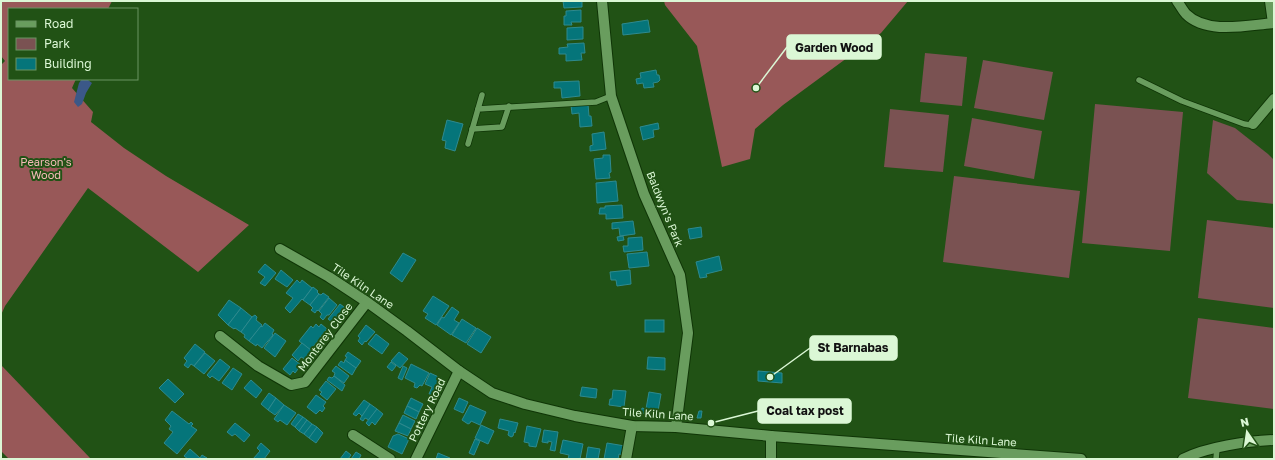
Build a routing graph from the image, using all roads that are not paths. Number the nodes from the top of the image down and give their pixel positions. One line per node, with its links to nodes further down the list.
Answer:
1 (602, 1): 7 (street, Baldwyn's Park)
2 (1177, 1): 4 (street)
3 (1270, 1): 4 (street)
4 (1273, 23)
5 (1139, 80): 11 (lane)
6 (482, 95): 10 (lane)
7 (611, 96): 9 (lane); 19 (street, Baldwyn's Park)
8 (1274, 99): 11 (street)
9 (509, 106): 10 (lane); 12 (lane)
10 (478, 109): 12 (lane)
11 (1254, 124)
12 (472, 129): 13 (lane)
13 (468, 144)
14 (280, 249): 15 (street, Tile Kiln Lane)
15 (367, 302): 16 (street, Monterey Close); 17 (street, Tile Kiln Lane)
16 (220, 336)
17 (459, 371): 18 (street, Tile Kiln Lane); 26 (street, Pottery Road)
18 (632, 426): 19 (street, Tile Kiln Lane); 27 (street)
19 (676, 427): 21 (street, Tile Kiln Lane)
20 (353, 435): 25 (street)
21 (771, 436): 24 (street, Tile Kiln Lane); 28 (street)
22 (1274, 440): 23 (street)
23 (1217, 448): 30 (street); 31 (lane)
24 (993, 456): 29 (street, Tile Kiln Lane)
25 (390, 459)
26 (416, 459)
27 (626, 459)
28 (772, 459)
29 (1081, 459)
30 (1183, 459)
31 (1216, 459)

